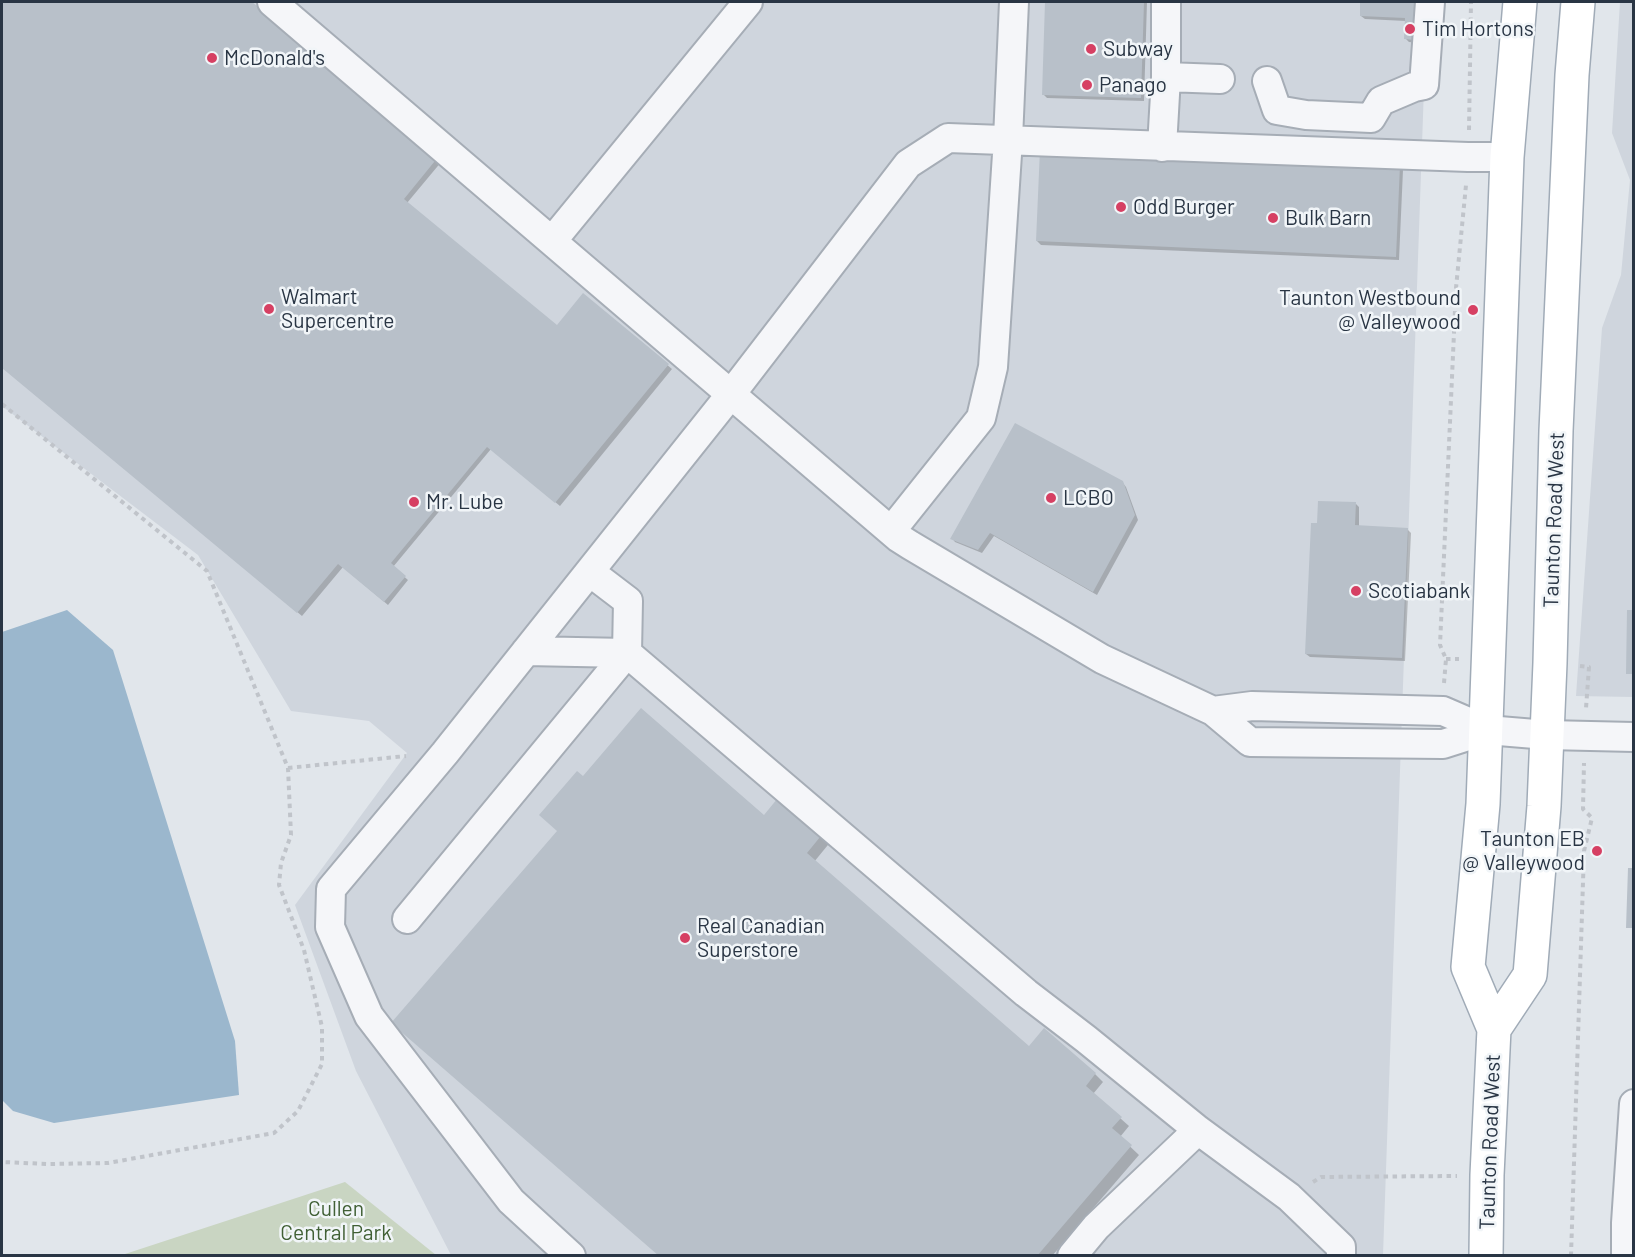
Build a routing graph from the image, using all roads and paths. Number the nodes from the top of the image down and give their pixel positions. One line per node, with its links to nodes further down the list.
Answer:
1 (272, 2): 16 (street)
2 (748, 2): 16 (street)
3 (1014, 2): 12 (street)
4 (1166, 2): 9 (street)
5 (1430, 2): 11 (street)
6 (1471, 2): 14 (path)
7 (1520, 2): 15 (main road, Taunton Road West)
8 (1578, 2): 26 (main road, Taunton Road West)
9 (1166, 77): 10 (street); 13 (street)
10 (1220, 79)
11 (1267, 81)
12 (1008, 139): 13 (street); 17 (street); 19 (street)
13 (1162, 147): 14 (street)
14 (1468, 157): 15 (street); 24 (path)
15 (1508, 157): 25 (main road, Taunton Road West)
16 (552, 241): 17 (street)
17 (731, 394): 19 (street); 20 (street)
18 (2, 404): 30 (path)
19 (891, 531): 23 (street)
20 (590, 572): 21 (street); 22 (street)
21 (526, 651): 22 (street); 29 (street)
22 (627, 653): 31 (street); 34 (street)
23 (1213, 711): 24 (street); 25 (street)
24 (1443, 711): 25 (street)
25 (1487, 730): 26 (street); 32 (main road, Taunton Road West)
26 (1547, 735): 27 (street); 32 (main road, Taunton Road West)
27 (1584, 736): 28 (street); 42 (path)
28 (1634, 737)
29 (445, 753): 30 (path); 38 (street)
30 (288, 768): 35 (path)
31 (407, 919)
32 (1494, 1029): 36 (main road, Taunton Road West)
33 (1634, 1104): 43 (street)
34 (1198, 1130): 37 (street); 39 (street)
35 (2, 1162)
36 (1487, 1175): 37 (path); 41 (main road, Taunton Road West)
37 (1289, 1197): 40 (street)
38 (571, 1256)
39 (1072, 1256)
40 (1341, 1256)
41 (1486, 1256)
42 (1571, 1256)
43 (1626, 1256)

